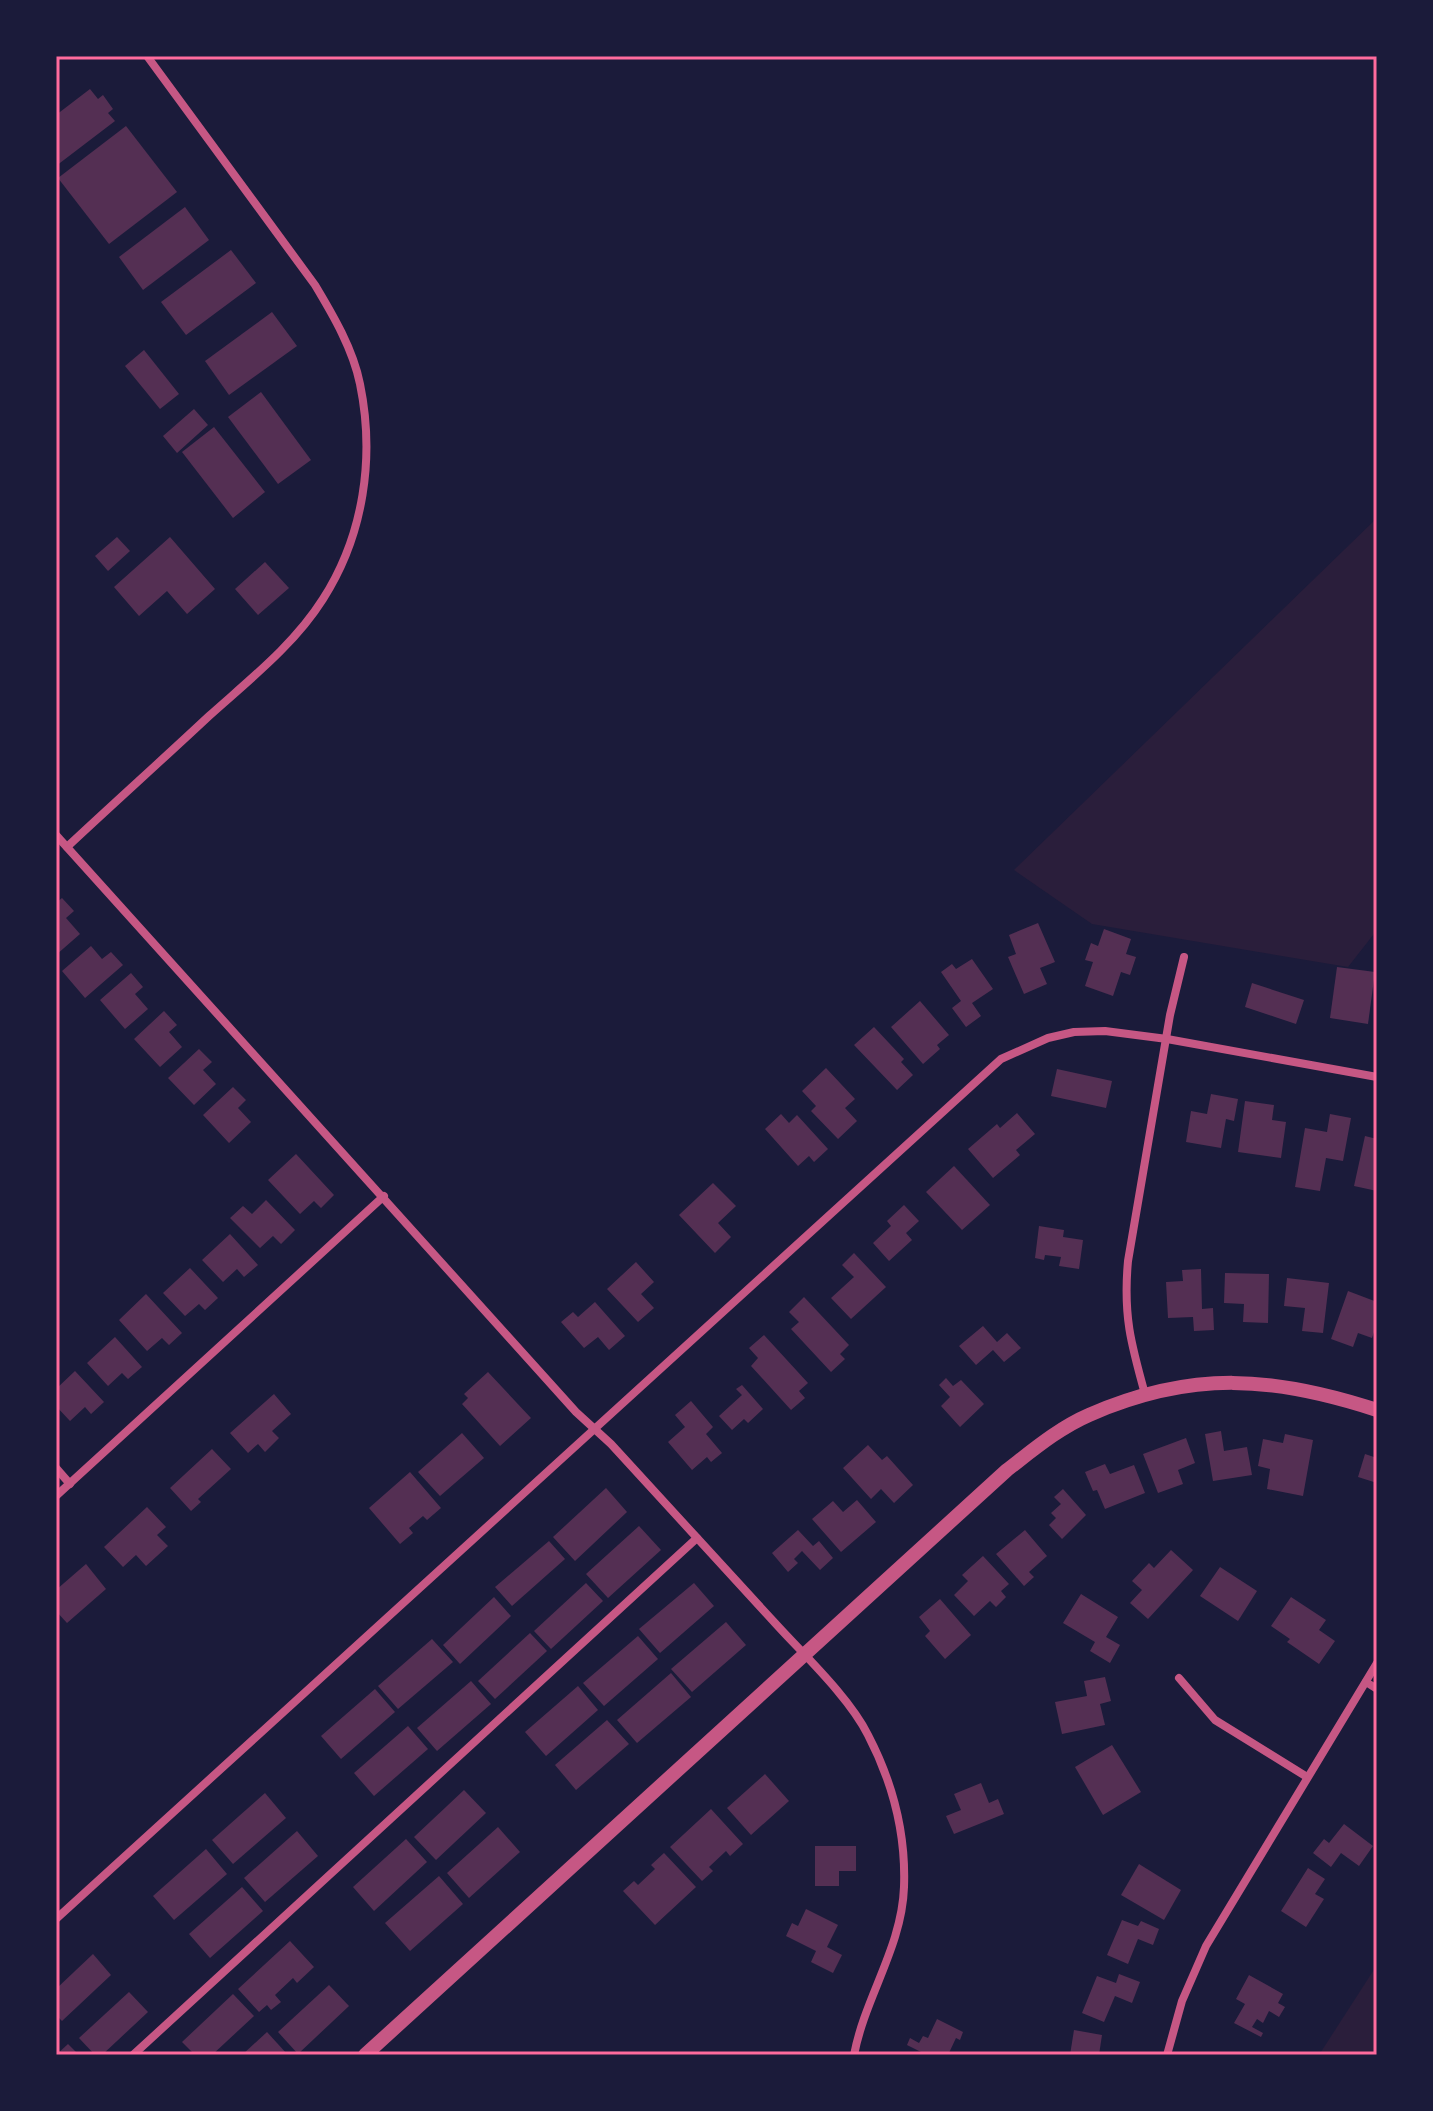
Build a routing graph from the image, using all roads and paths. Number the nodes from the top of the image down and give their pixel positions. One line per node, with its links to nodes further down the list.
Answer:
1 (147, 56): 3 (street)
2 (56, 835): 3 (street)
3 (67, 847): 7 (street)
4 (1184, 957): 5 (street)
5 (1167, 1039): 6 (street); 8 (street); 10 (street)
6 (1377, 1077)
7 (384, 1196): 10 (street); 12 (street)
8 (1145, 1394): 9 (street); 15 (street)
9 (1377, 1410)
10 (595, 1429): 14 (street); 21 (street)
11 (56, 1468): 12 (street)
12 (70, 1484): 13 (street)
13 (56, 1496)
14 (697, 1538): 15 (street); 22 (street)
15 (804, 1655): 23 (street); 24 (street)
16 (1377, 1663): 18 (street)
17 (1179, 1678): 20 (street)
18 (1366, 1682): 19 (street); 20 (street)
19 (1377, 1689)
20 (1307, 1777): 25 (street)
21 (56, 1919)
22 (133, 2055)
23 (365, 2055)
24 (854, 2055)
25 (1167, 2055)

